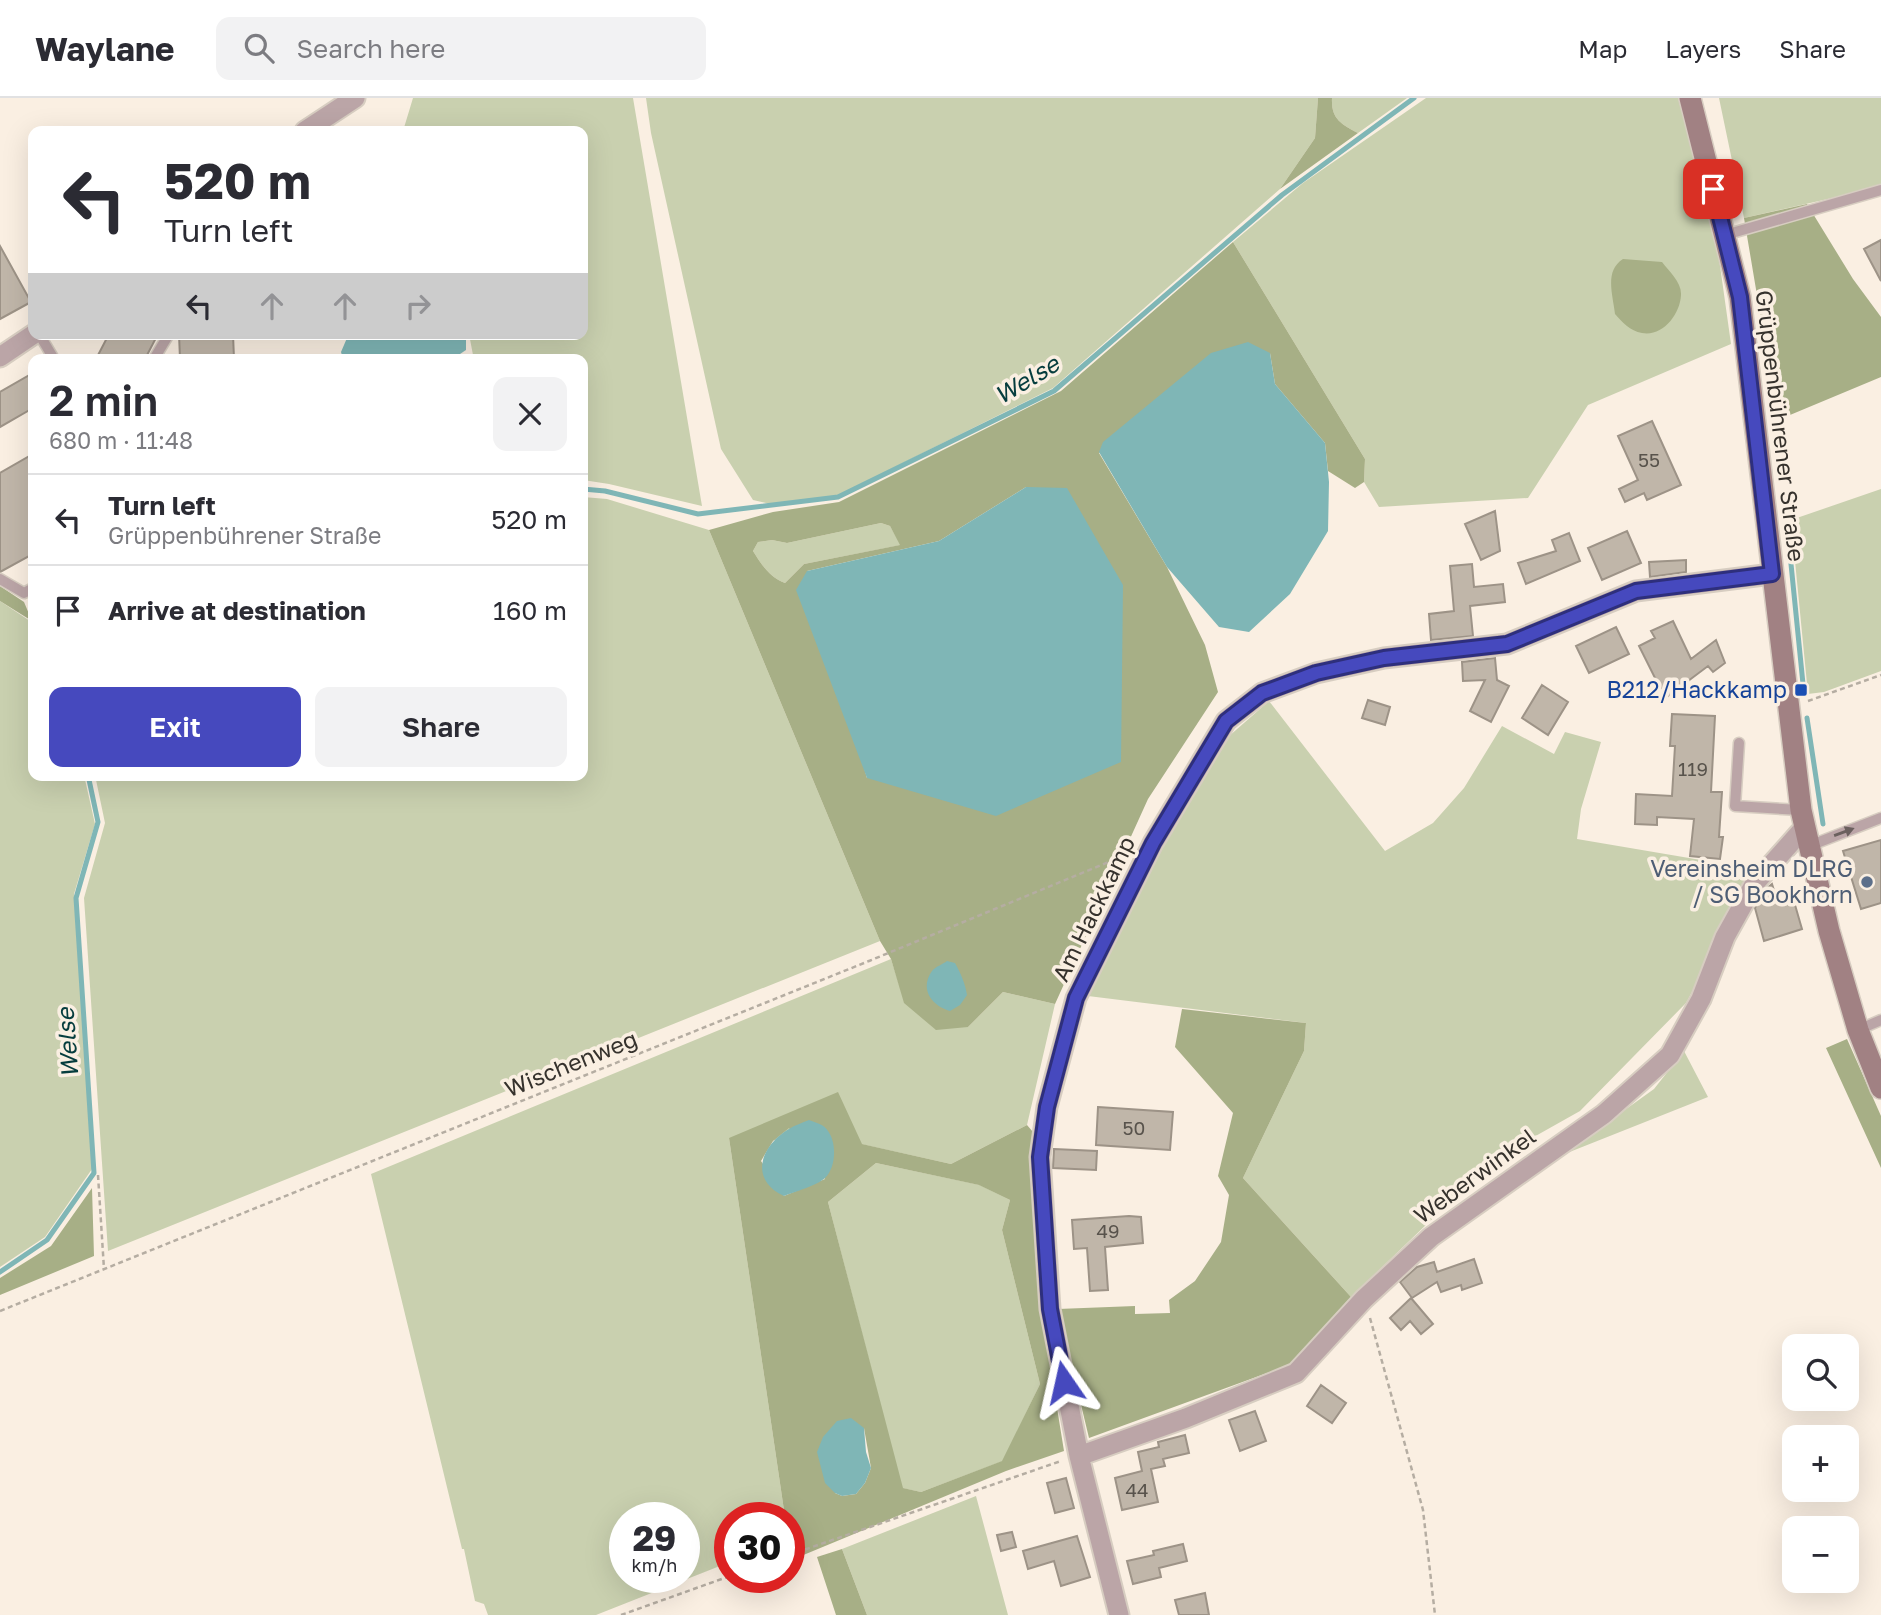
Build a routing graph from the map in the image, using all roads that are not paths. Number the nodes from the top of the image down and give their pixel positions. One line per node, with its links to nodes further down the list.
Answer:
1 (355, 98): 3 (street)
2 (1690, 98): 5 (main road, Grüppenbührener Straße)
3 (313, 126)
4 (1881, 190): 5 (lane)
5 (1724, 235): 8 (main road, Grüppenbührener Straße)
6 (28, 338): 7 (street)
7 (0, 357)
8 (1772, 574): 13 (main road, Grüppenbührener Straße); 17 (street, Am Hackkamp)
9 (0, 579): 10 (lane)
10 (28, 590)
11 (1739, 743): 13 (lane)
12 (1881, 818): 13 (lane, one-way to 12)
13 (1804, 828): 15 (main road, Grüppenbührener Straße); 17 (street, Weberwinkel)
14 (1881, 1020): 15 (lane)
15 (1858, 1030): 16 (main road, Grüppenbührener Straße)
16 (1881, 1088)
17 (1079, 1456): 18 (street, Am Hackkamp)
18 (1119, 1615)

